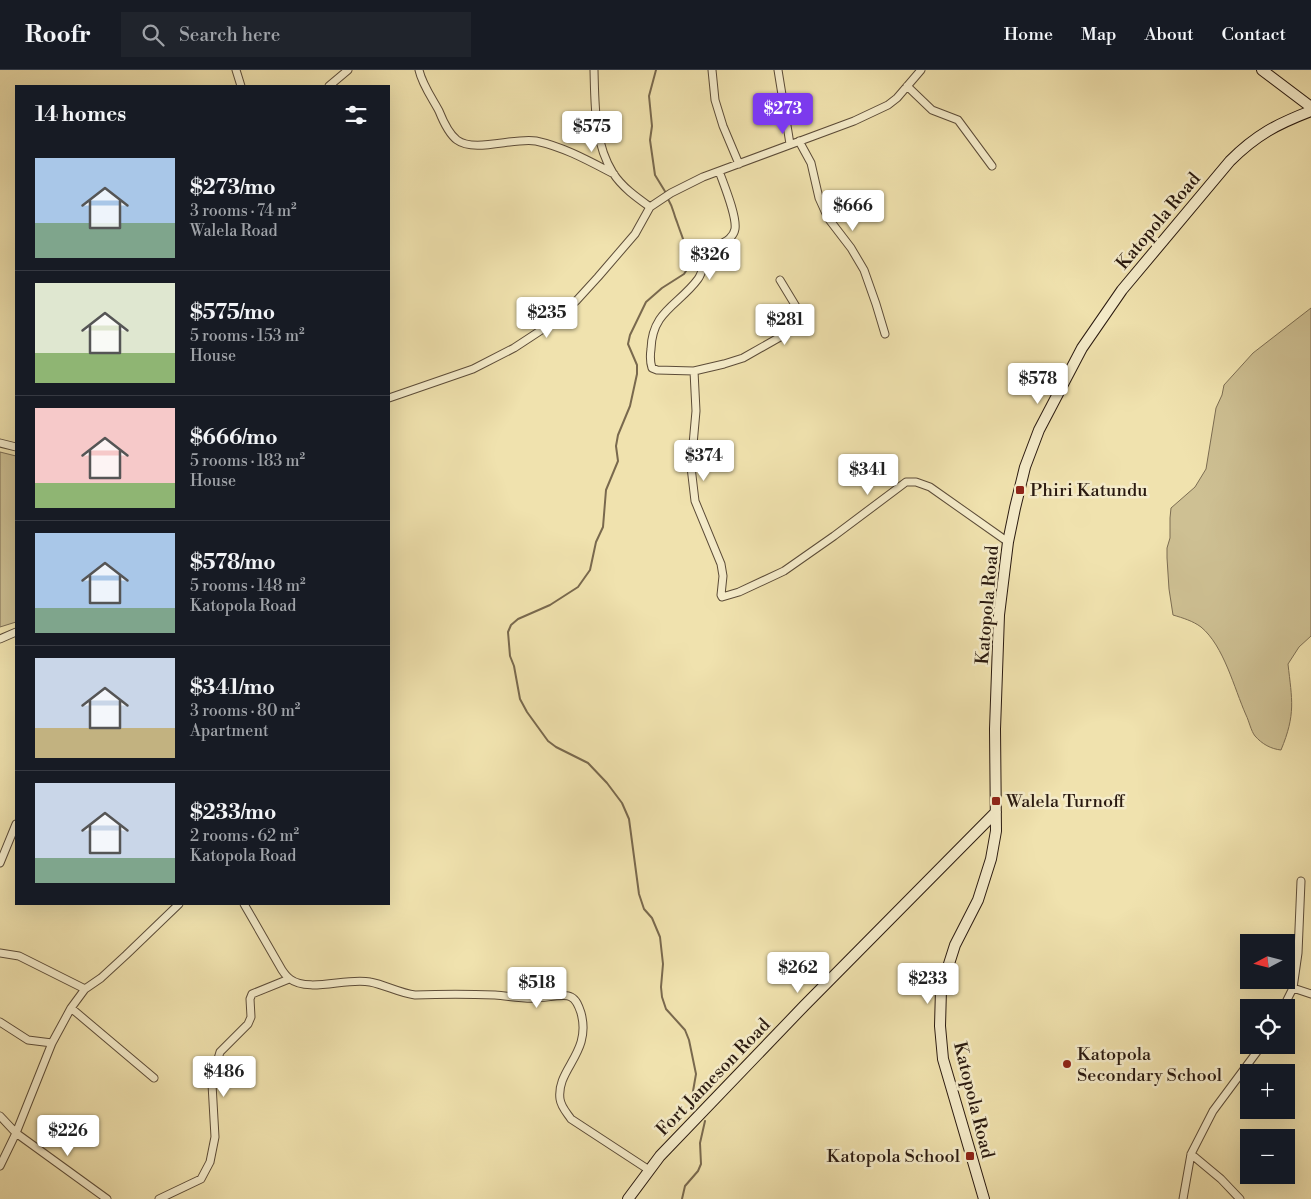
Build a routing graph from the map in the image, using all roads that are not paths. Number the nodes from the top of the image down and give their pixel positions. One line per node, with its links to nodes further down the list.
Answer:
1 (236, 70): 9 (street)
2 (348, 70): 10 (street)
3 (419, 70): 19 (street)
4 (594, 70): 19 (street)
5 (712, 70): 16 (street)
6 (778, 70): 15 (street)
7 (922, 70): 11 (street)
8 (1262, 70): 12 (street)
9 (241, 85)
10 (330, 85)
11 (907, 86): 14 (street); 17 (street)
12 (1311, 106)
13 (1311, 112): 27 (street, Katopola Road)
14 (799, 141): 15 (street); 22 (street)
15 (790, 144): 16 (street)
16 (739, 164): 18 (street)
17 (992, 166)
18 (719, 171): 20 (street); 23 (street)
19 (614, 174): 20 (street)
20 (650, 207): 24 (street)
21 (780, 280): 23 (street)
22 (885, 334)
23 (694, 372): 27 (street)
24 (390, 398)
25 (0, 443): 26 (street)
26 (15, 447)
27 (1008, 542): 30 (street, Katopola Road)
28 (15, 632): 29 (street)
29 (0, 638)
30 (996, 812): 52 (street, Fort Jameson Road); 56 (street, Katopola Road)
31 (15, 826): 32 (street)
32 (0, 863)
33 (1301, 881): 37 (street)
34 (178, 905): 39 (street)
35 (245, 905): 38 (street)
36 (0, 953): 39 (street)
37 (1295, 974)
38 (289, 979): 52 (street); 54 (street)
39 (85, 989): 42 (street)
40 (1295, 989): 41 (street)
41 (1311, 994)
42 (71, 1008): 44 (street); 46 (street)
43 (0, 1022): 44 (street)
44 (52, 1043): 48 (street)
45 (1255, 1054): 50 (street)
46 (154, 1078)
47 (0, 1116): 48 (street)
48 (16, 1133): 49 (street); 53 (street)
49 (3, 1153): 51 (street)
50 (1191, 1154): 57 (street); 58 (street)
51 (0, 1166)
52 (649, 1170): 55 (street, Fort Jameson Road)
53 (107, 1199)
54 (159, 1199)
55 (628, 1199)
56 (984, 1199)
57 (1183, 1199)
58 (1240, 1199)

